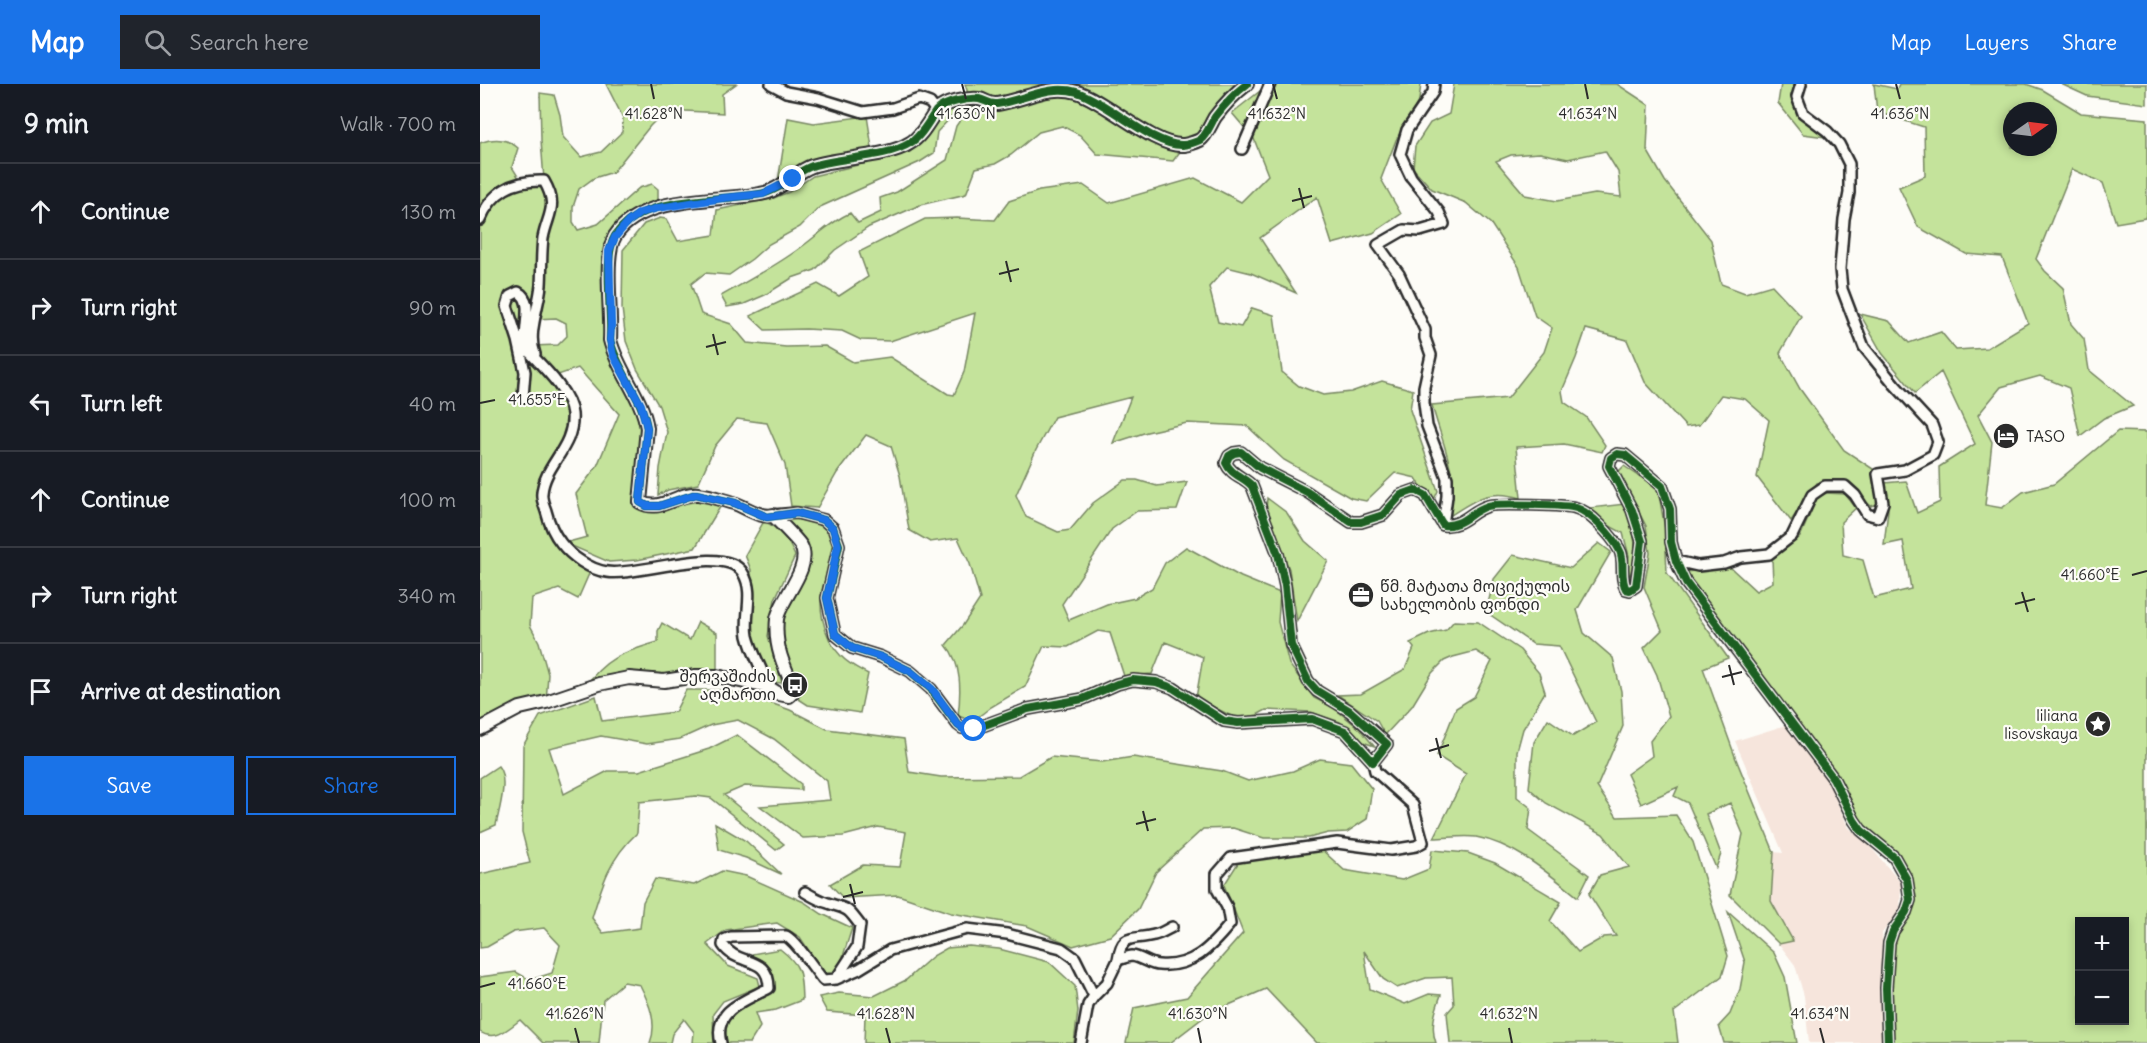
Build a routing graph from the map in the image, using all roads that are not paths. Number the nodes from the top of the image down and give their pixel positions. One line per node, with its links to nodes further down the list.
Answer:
1 (771, 84): 6 (street)
2 (1247, 84): 6 (street)
3 (1270, 84): 7 (street)
4 (1434, 84): 12 (street)
5 (1801, 84): 13 (street)
6 (936, 111): 11 (street)
7 (1242, 149)
8 (480, 220): 9 (street)
9 (538, 362): 10 (street); 14 (street)
10 (523, 397)
11 (773, 515): 14 (street); 16 (street)
12 (1443, 525): 13 (street); 16 (street)
13 (1676, 561): 24 (street)
14 (768, 687): 15 (street)
15 (480, 729)
16 (1373, 762): 19 (street)
17 (805, 892): 20 (street)
18 (1172, 927): 19 (street)
19 (1118, 960): 21 (street)
20 (836, 979): 21 (street); 22 (street)
21 (1094, 996): 23 (street)
22 (721, 1043)
23 (1081, 1043)
24 (1888, 1043)

